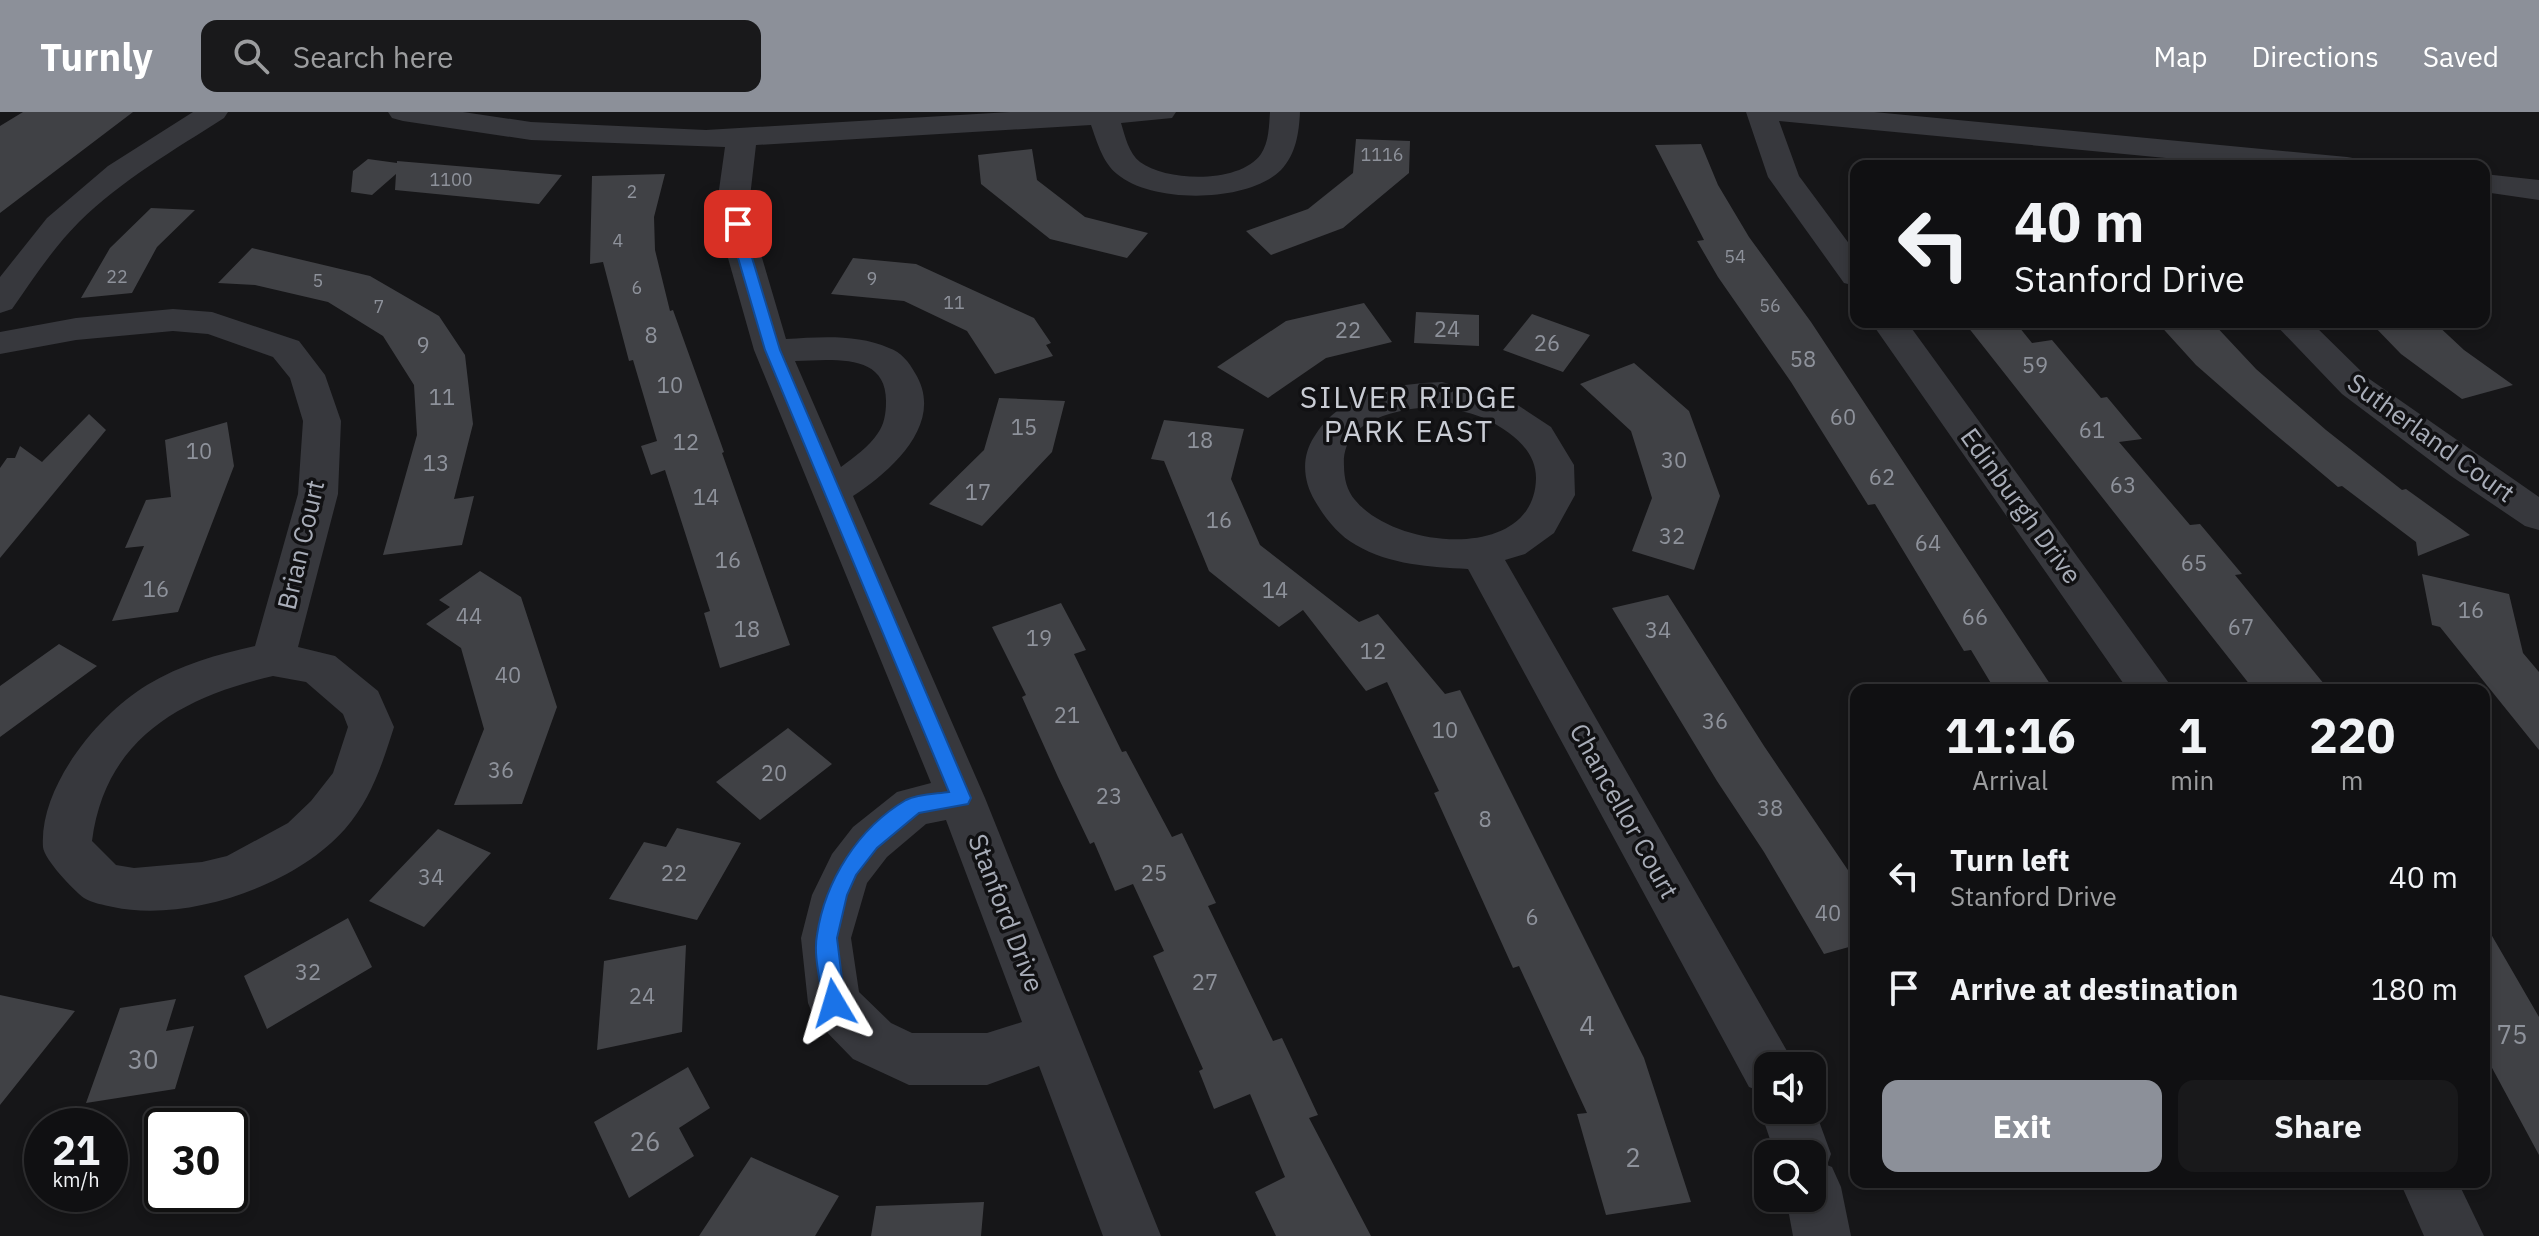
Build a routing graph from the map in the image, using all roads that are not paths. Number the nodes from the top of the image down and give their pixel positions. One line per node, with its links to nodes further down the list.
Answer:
1 (213, 112): 16 (street)
2 (403, 112): 9 (street)
3 (1161, 112): 7 (street)
4 (1285, 112): 7 (street)
5 (1761, 112): 15 (street)
6 (1780, 112): 11 (street)
7 (1102, 113): 8 (street)
8 (909, 120): 10 (street)
9 (588, 123): 10 (street)
10 (742, 138): 20 (street, Stanford Drive)
11 (2184, 158): 12 (street)
12 (2225, 160)
13 (2490, 184): 14 (street)
14 (2539, 190)
15 (1850, 268)
16 (0, 302)
17 (1893, 328): 25 (street, Edinburgh Drive)
18 (2297, 328): 22 (street, Sutherland Court)
19 (0, 343): 24 (street, Brian Court)
20 (772, 350): 21 (street, Stanford Drive); 21 (street)
21 (830, 492): 26 (street, Stanford Drive)
22 (2539, 516)
23 (1480, 553): 23 (street); 28 (street, Chancellor Court)
24 (273, 659): 24 (street)
25 (2148, 684)
26 (961, 798): 27 (street, Stanford Drive); 27 (street)
27 (1054, 1036): 31 (street, Stanford Drive)
28 (1759, 1052)
29 (2431, 1188): 33 (street)
30 (1817, 1212): 32 (street)
31 (1132, 1236)
32 (1822, 1236)
33 (2455, 1236)

